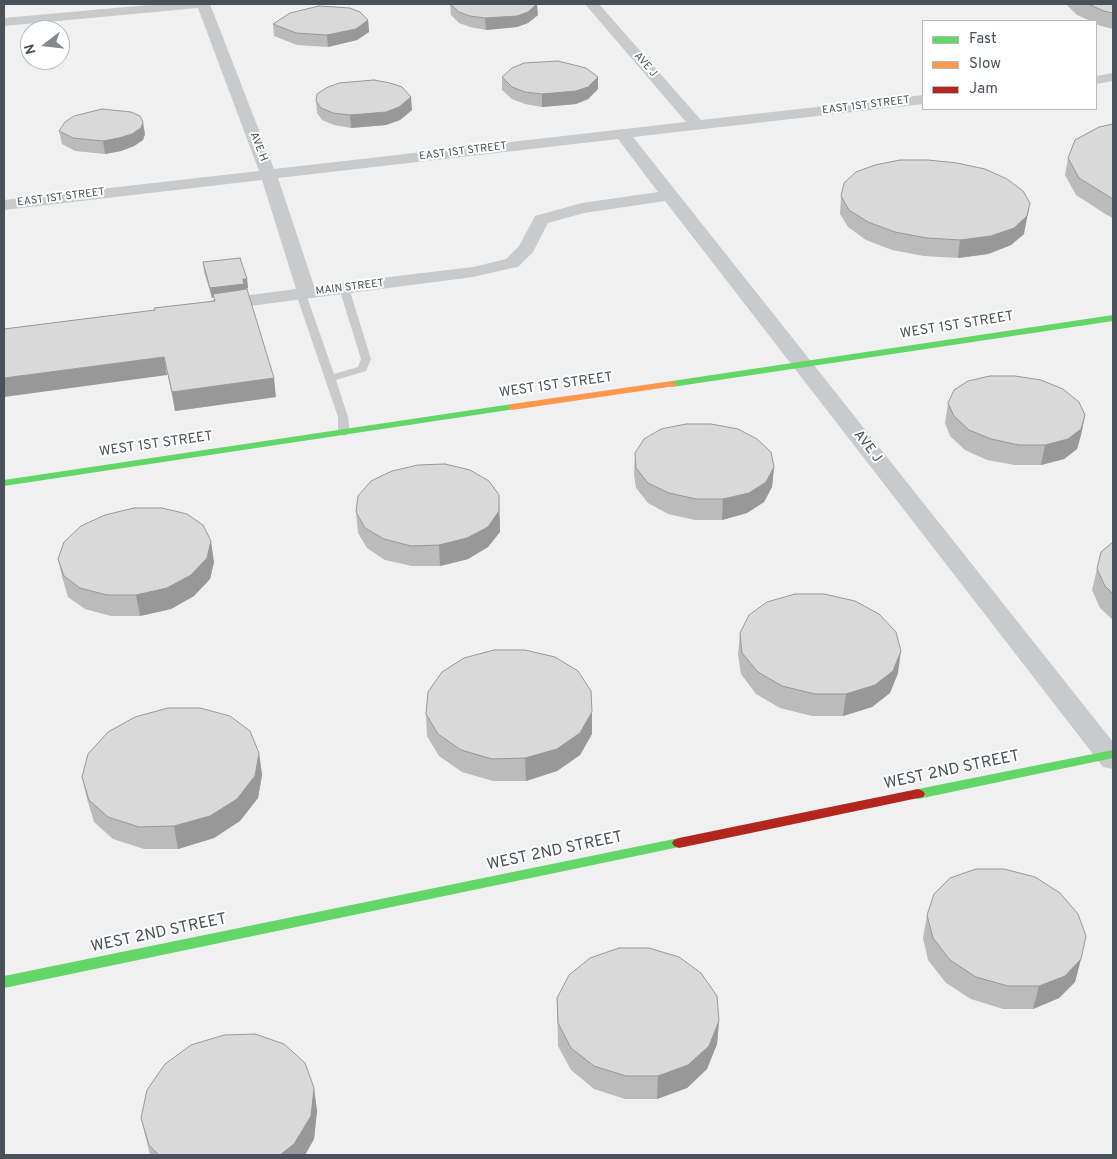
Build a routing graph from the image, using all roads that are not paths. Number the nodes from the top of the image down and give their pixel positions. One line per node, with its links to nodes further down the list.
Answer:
1 (202, 4): 3 (street); 9 (street, AVE H)
2 (592, 4): 7 (street, AVE J)
3 (4, 22)
4 (1113, 78): 5 (street)
5 (1097, 80)
6 (922, 100): 7 (street, EAST 1ST STREET)
7 (698, 126): 8 (street, EAST 1ST STREET)
8 (622, 134): 9 (street, EAST 1ST STREET); 10 (street, AVE J)
9 (268, 174): 11 (street, EAST 1ST STREET); 13 (street, AVE H)
10 (670, 195): 12 (street, MAIN STREET); 16 (street, AVE J)
11 (4, 205)
12 (344, 288): 13 (street, MAIN STREET); 17 (lane)
13 (304, 293): 14 (street, MAIN STREET); 17 (lane)
14 (202, 306)
15 (1113, 318): 16 (street, WEST 1ST STREET)
16 (802, 365): 18 (street, WEST 1ST STREET); 20 (street, AVE J)
17 (330, 378): 18 (lane)
18 (344, 432): 19 (street, WEST 1ST STREET)
19 (4, 483)
20 (1112, 756): 21 (street, WEST 2ND STREET)
21 (4, 982)

